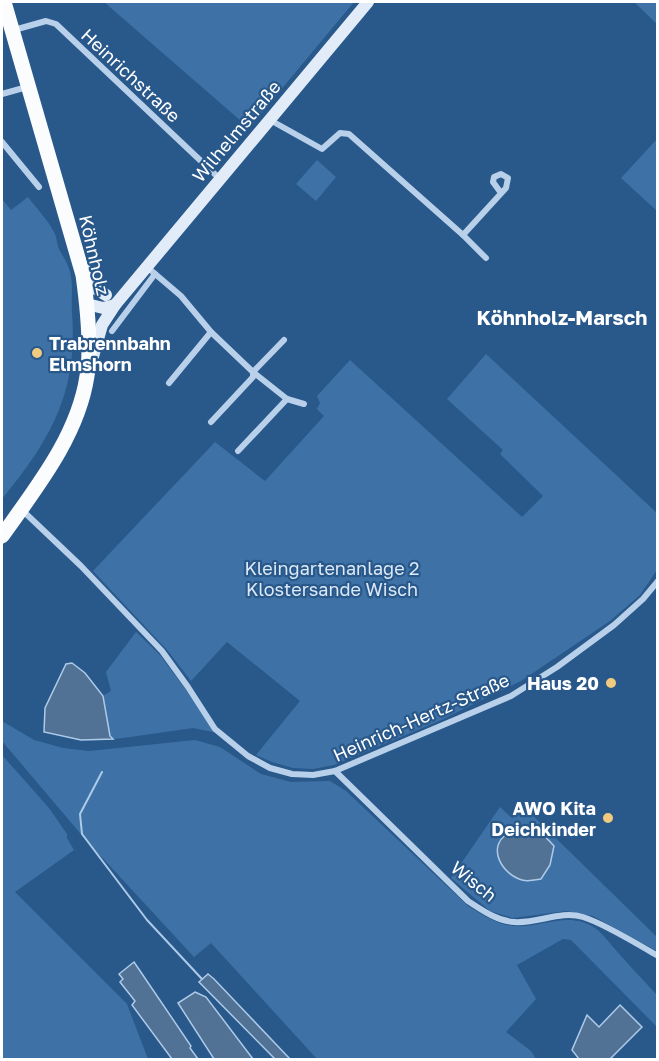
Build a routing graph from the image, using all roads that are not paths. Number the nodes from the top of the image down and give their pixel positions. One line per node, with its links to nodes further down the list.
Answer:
1 (4, 2): 3 (main road, Köhnholz)
2 (368, 2): 6 (main road, Wilhelmstraße)
3 (12, 30): 4 (main road, Köhnholz); 8 (street, Heinrichstraße)
4 (29, 86): 5 (street); 12 (main road, Köhnholz)
5 (2, 94)
6 (270, 120): 8 (main road, Wilhelmstraße); 11 (street)
7 (2, 142): 9 (street)
8 (220, 179): 14 (main road, Wilhelmstraße)
9 (39, 187)
10 (501, 193): 11 (street)
11 (463, 235): 13 (street)
12 (77, 252): 16 (main road); 17 (main road, Köhnholz)
13 (486, 258)
14 (151, 271): 15 (main road, Wilhelmstraße); 19 (street); 20 (street)
15 (132, 285): 16 (main road, Wilhelmstraße); 18 (main road, Wilhelmstraße)
16 (106, 295): 17 (main road, Wilhelmstraße)
17 (87, 304): 18 (main road); 23 (main road, Köhnholz)
18 (115, 305): 23 (main road, Wilhelmstraße)
19 (112, 331)
20 (211, 332): 22 (street); 24 (street)
21 (284, 340): 22 (street)
22 (254, 372): 25 (street); 27 (street)
23 (88, 374): 29 (main road, Köhnholz)
24 (169, 383)
25 (287, 399): 26 (street); 28 (street)
26 (304, 404)
27 (211, 422)
28 (238, 451)
29 (20, 508): 30 (main road); 31 (main road); 33 (street, Heinrich-Hertz-Straße)
30 (2, 527)
31 (2, 536)
32 (657, 580): 33 (street, Heinrich-Hertz-Straße)
33 (335, 771): 34 (street, Wisch)
34 (657, 956)

